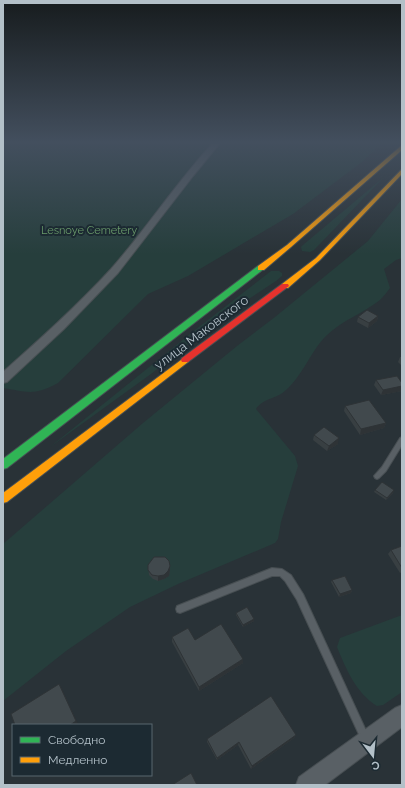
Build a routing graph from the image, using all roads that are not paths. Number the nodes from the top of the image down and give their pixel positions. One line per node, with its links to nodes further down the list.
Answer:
1 (185, 180): 8 (street)
2 (366, 180): 6 (highway, улица Маковского)
3 (394, 180): 5 (highway, улица Маковского)
4 (302, 258): 5 (highway)
5 (318, 259): 7 (highway, улица Маковского)
6 (265, 264): 7 (highway); 10 (highway, улица Маковского)
7 (295, 278): 12 (highway, улица Маковского)
8 (3, 379)
9 (402, 440): 11 (lane)
10 (3, 465)
11 (377, 476)
12 (3, 499)
13 (180, 610): 15 (lane)
14 (402, 715): 15 (street)
15 (366, 742): 16 (street)
16 (307, 785)

